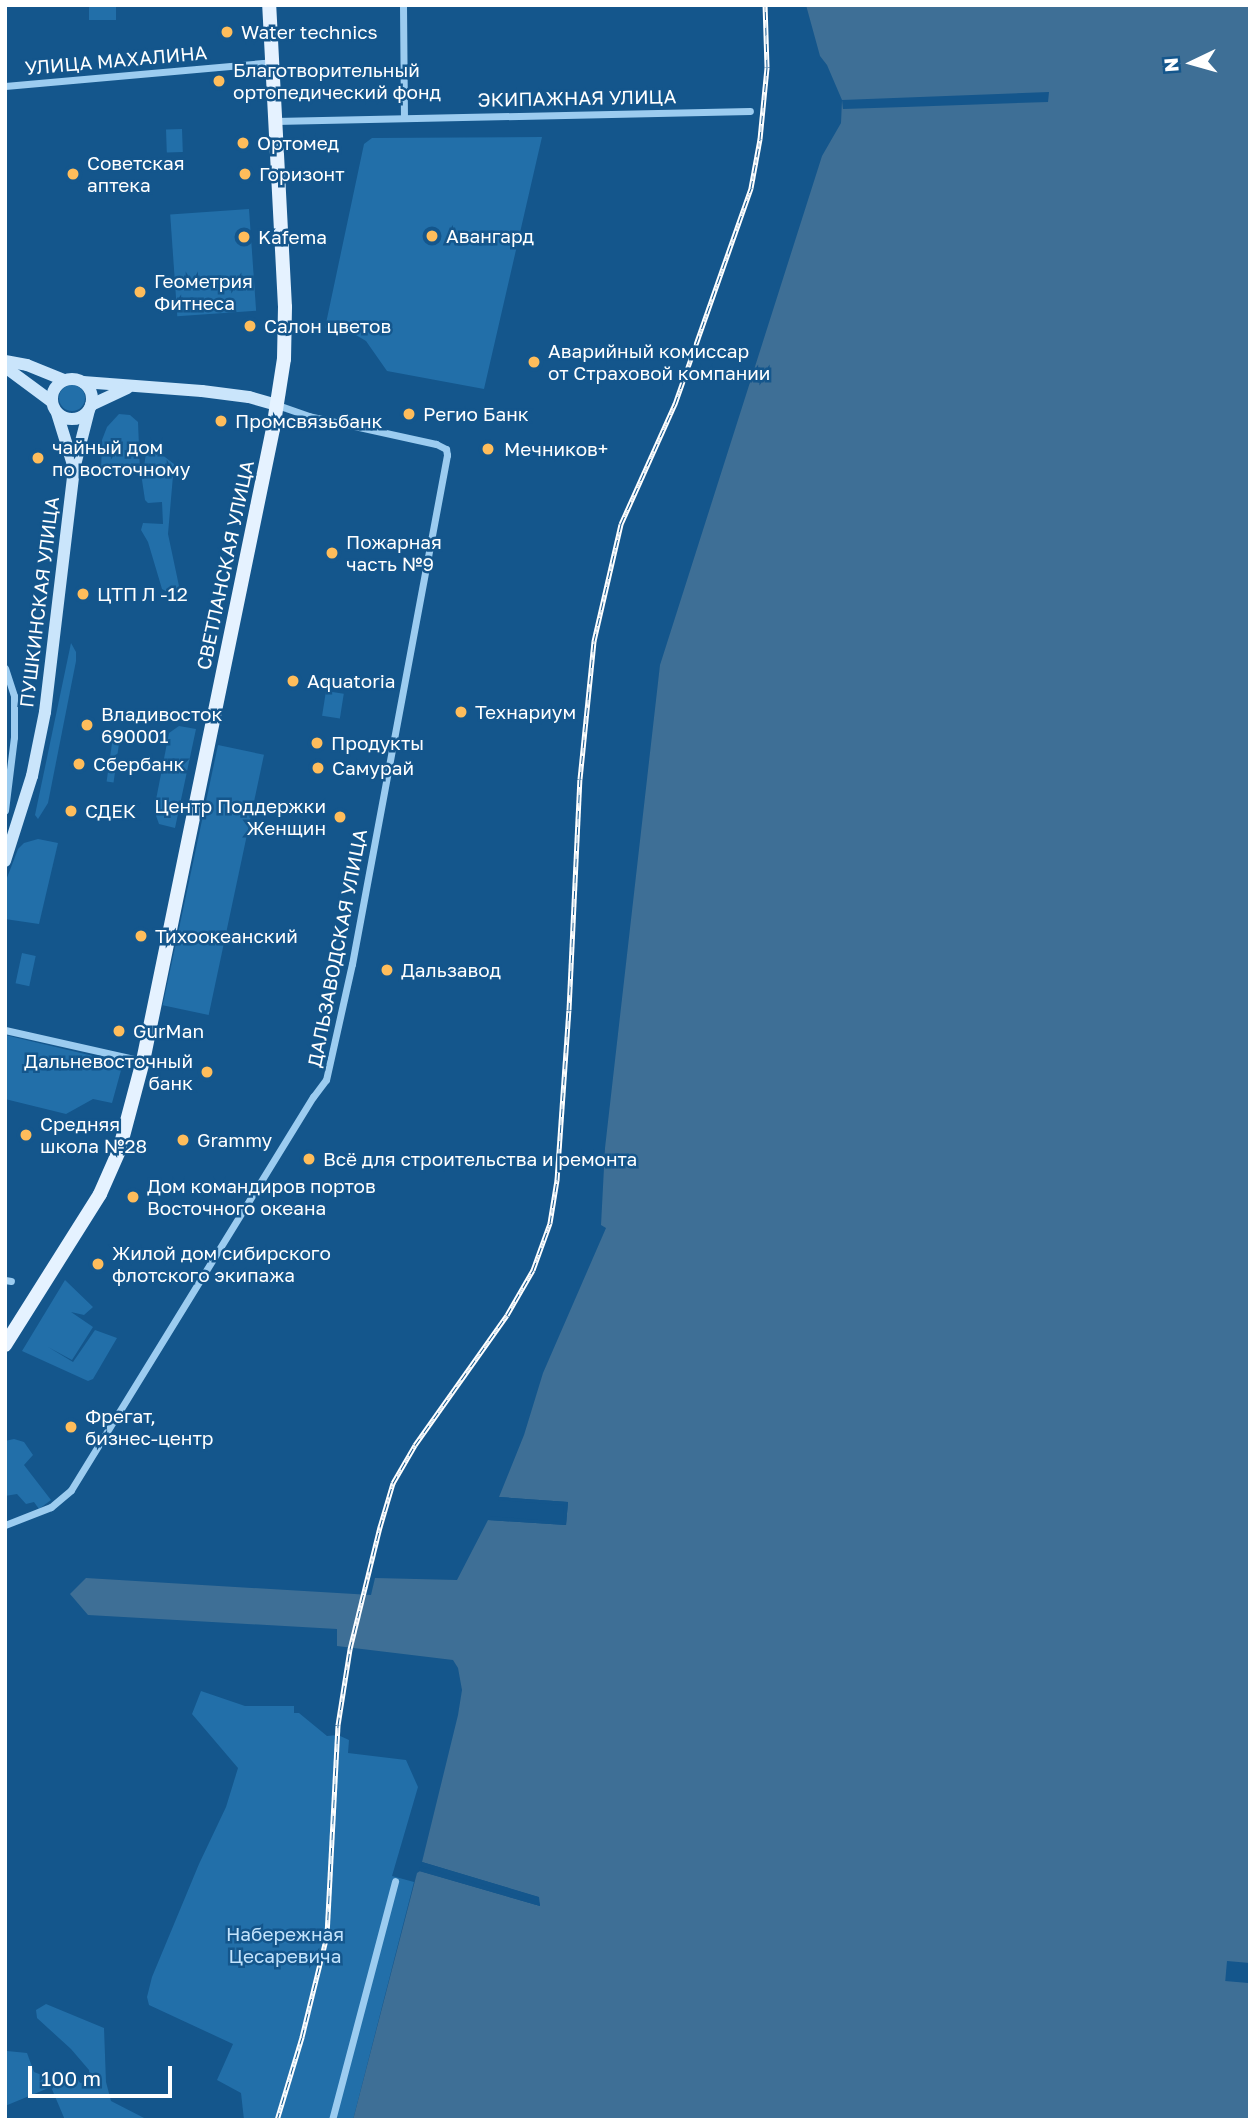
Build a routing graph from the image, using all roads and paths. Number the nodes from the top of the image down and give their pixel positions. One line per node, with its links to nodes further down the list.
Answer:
1 (269, 5): 3 (main road, СВЕТЛАНСКАЯ УЛИЦА)
2 (403, 5): 6 (street)
3 (272, 62): 4 (street, УЛИЦА МАХАЛИНА); 7 (main road, СВЕТЛАНСКАЯ УЛИЦА)
4 (5, 86)
5 (750, 111): 6 (street, ЭКИПАЖНАЯ УЛИЦА)
6 (404, 118): 7 (street, ЭКИПАЖНАЯ УЛИЦА)
7 (275, 121): 13 (main road, СВЕТЛАНСКАЯ УЛИЦА)
8 (5, 361): 10 (main road)
9 (5, 367): 14 (main road)
10 (64, 380): 11 (main road); 14 (main road)
11 (83, 382): 12 (main road); 15 (main road)
12 (137, 385): 13 (main road); 15 (main road)
13 (277, 405): 21 (main road, СВЕТЛАНСКАЯ УЛИЦА); 23 (street, ДАЛЬЗАВОДСКАЯ УЛИЦА)
14 (54, 407): 15 (main road); 16 (main road, ПУШКИНСКАЯ УЛИЦА)
15 (90, 407): 16 (main road, ПУШКИНСКАЯ УЛИЦА)
16 (74, 469): 19 (main road, ПУШКИНСКАЯ УЛИЦА)
17 (5, 667): 18 (street)
18 (5, 810)
19 (5, 861)
20 (5, 1030): 21 (street)
21 (143, 1060): 22 (main road, СВЕТЛАНСКАЯ УЛИЦА)
22 (5, 1345)
23 (5, 1525)
24 (396, 1881): 25 (street)
25 (332, 2120)

